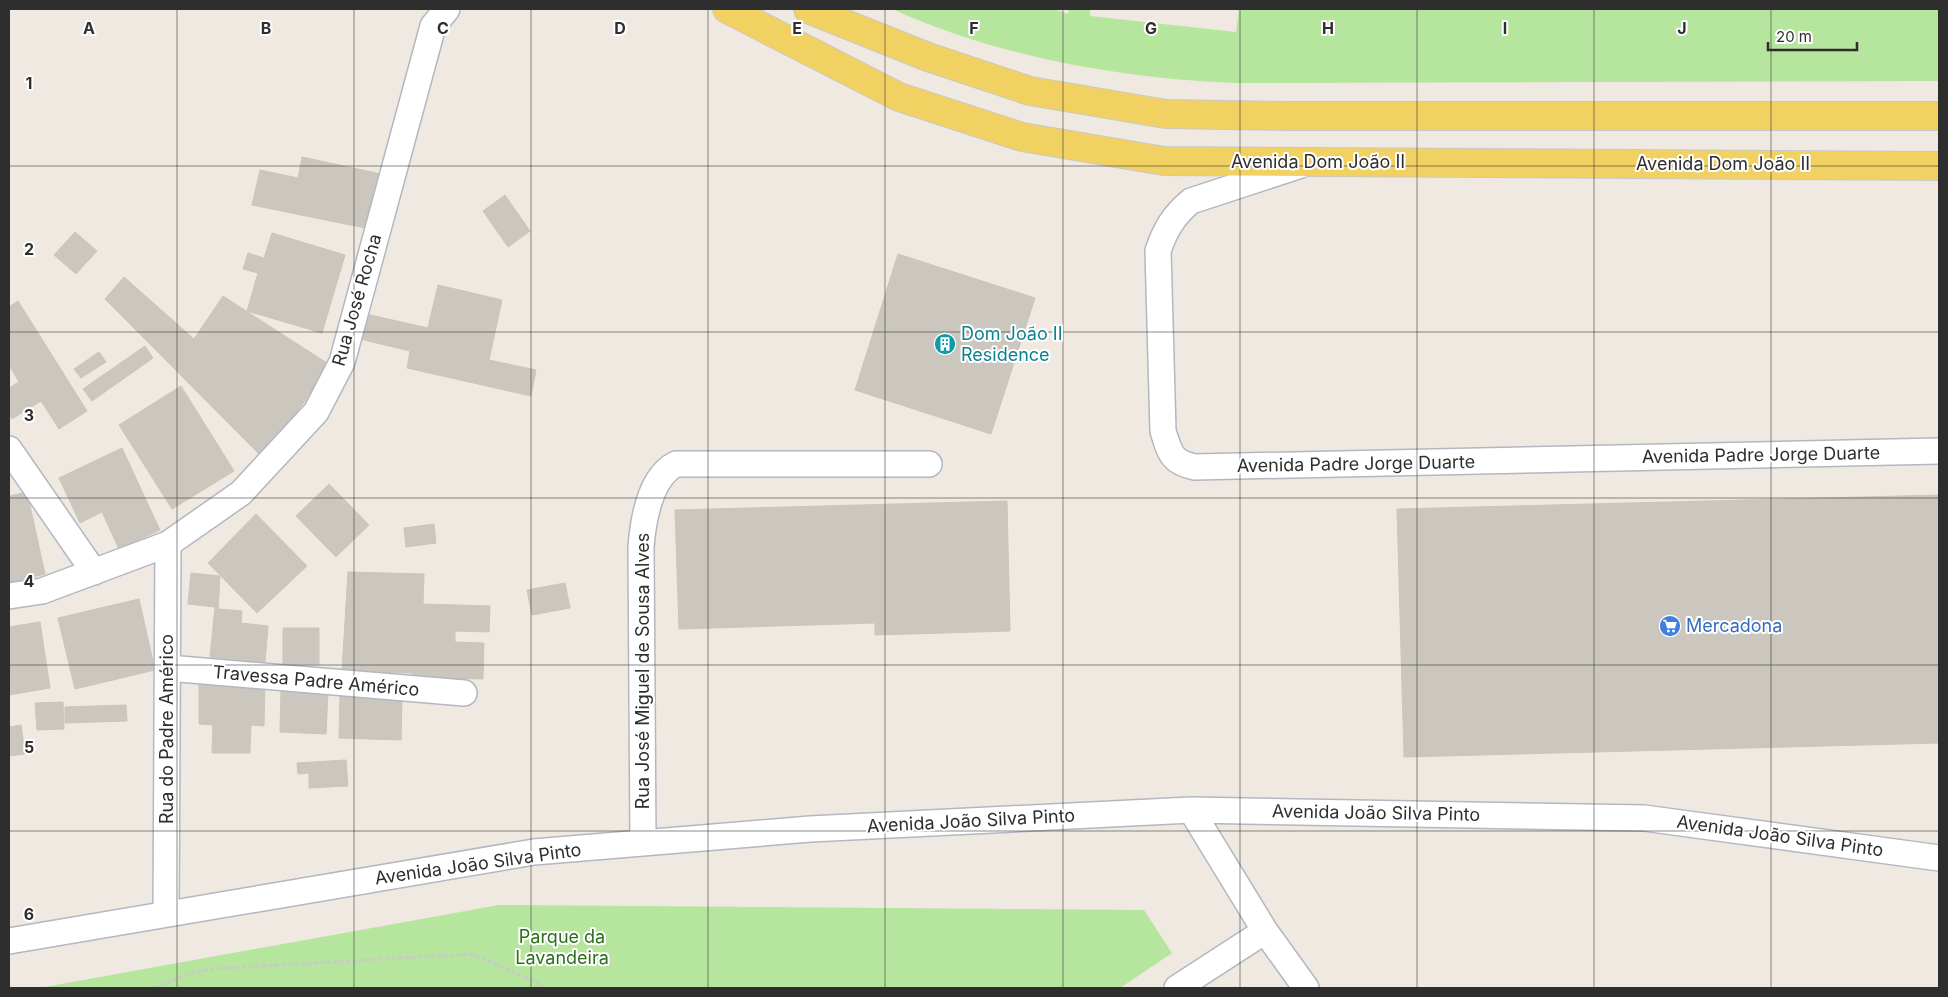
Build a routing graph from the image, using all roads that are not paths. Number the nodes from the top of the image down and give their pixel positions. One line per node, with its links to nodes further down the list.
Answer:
1 (447, 9): 12 (street, Rua José Rocha)
2 (808, 9): 5 (main road)
3 (838, 9): 5 (main road)
4 (728, 10): 7 (main road, Avenida Dom João II)
5 (928, 57): 6 (main road)
6 (1939, 116)
7 (1313, 162): 8 (main road, Avenida Dom João II); 10 (street, Avenida Padre Jorge Duarte)
8 (1939, 166)
9 (9, 449): 13 (street)
10 (1939, 452)
11 (929, 464): 18 (street, Rua José Miguel de Sousa Alves)
12 (168, 544): 13 (street, Rua José Rocha); 15 (street, Rua do Padre Américo)
13 (94, 572): 14 (street, Rua José Rocha)
14 (9, 596)
15 (168, 668): 16 (street, Travessa Padre Américo); 20 (street, Rua do Padre Américo)
16 (464, 693)
17 (1191, 810): 18 (street, Avenida João Silva Pinto); 19 (street, Avenida João Silva Pinto); 21 (street)
18 (643, 843): 20 (street, Avenida João Silva Pinto)
19 (1939, 858)
20 (166, 914): 22 (street, Avenida João Silva Pinto)
21 (1265, 931): 23 (street); 24 (street)
22 (9, 941)
23 (1177, 988)
24 (1306, 988)

